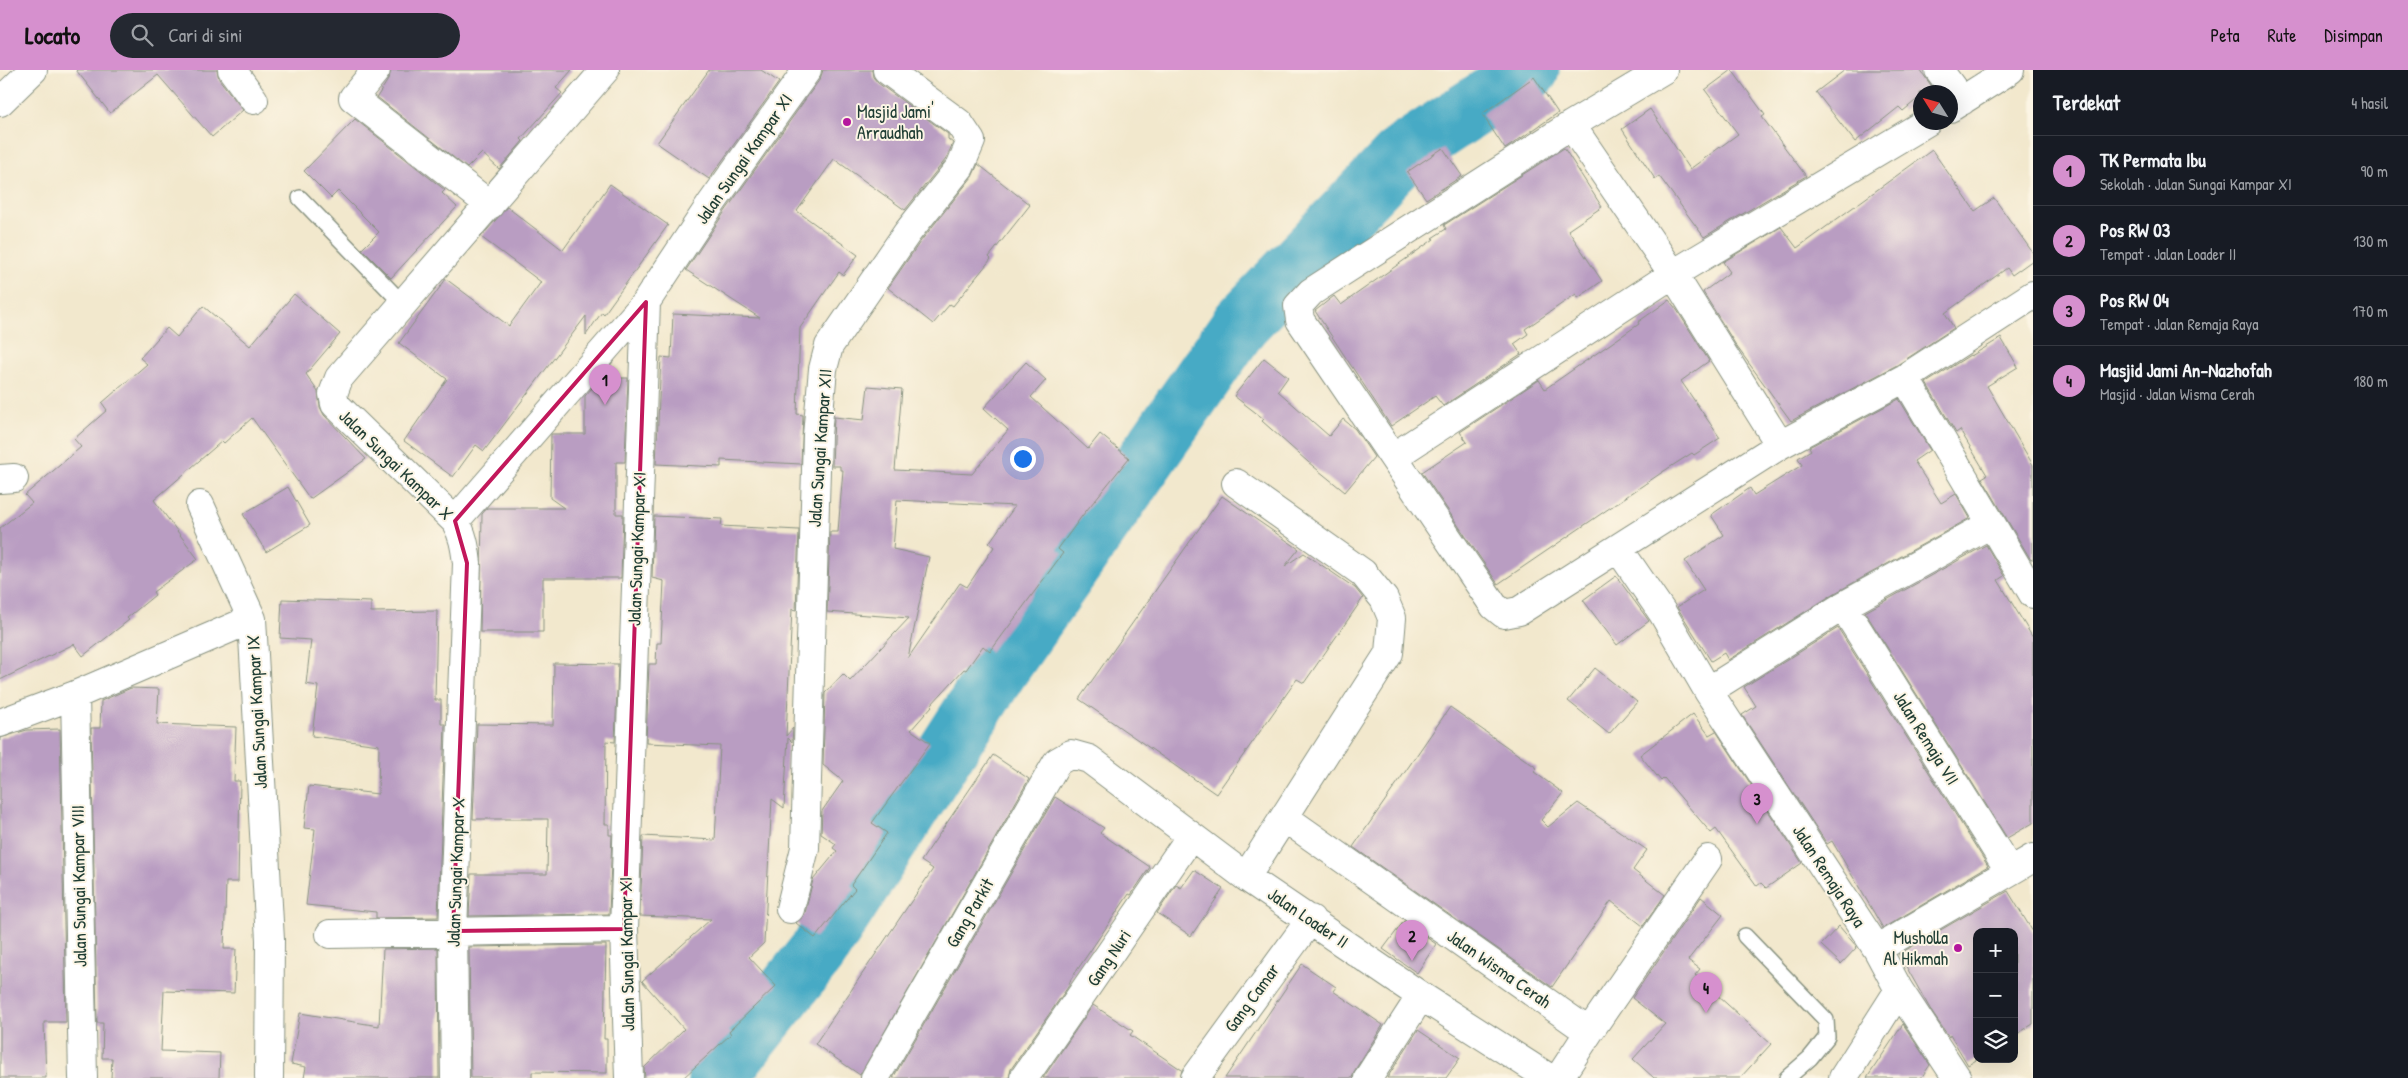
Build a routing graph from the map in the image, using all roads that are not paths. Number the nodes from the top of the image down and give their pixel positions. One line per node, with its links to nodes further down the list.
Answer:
1 (33, 70): 12 (street)
2 (232, 70): 11 (street)
3 (376, 70): 17 (street)
4 (604, 70): 17 (street, Jalan Sungai Kampar X)
5 (807, 70): 20 (street, Jalan Sungai Kampar XI)
6 (887, 70): 42 (street, Jalan Sungai Kampar XII)
7 (1663, 70): 14 (street)
8 (1940, 70): 10 (street)
9 (2010, 70): 13 (street)
10 (1947, 85)
11 (254, 100)
12 (0, 102)
13 (1958, 104)
14 (1571, 125): 18 (street); 24 (street)
15 (1914, 130): 18 (street)
16 (300, 198): 21 (lane)
17 (490, 205): 21 (street, Jalan Sungai Kampar X)
18 (1673, 274): 23 (street); 24 (street)
19 (2033, 295): 22 (street)
20 (646, 302): 27 (street); 44 (street, Jalan Sungai Kampar XI)
21 (403, 304): 27 (street, Jalan Sungai Kampar X)
22 (1905, 378): 23 (street); 28 (street)
23 (1780, 445): 29 (street)
24 (1393, 457): 29 (street)
25 (1236, 483): 37 (street)
26 (200, 505): 32 (street)
27 (455, 521): 45 (street, Jalan Sungai Kampar X)
28 (1992, 524): 30 (street); 31 (street)
29 (1618, 548): 33 (street, Jalan Remaja Raya)
30 (2033, 594)
31 (1843, 606): 33 (street); 40 (street, Jalan Remaja VII)
32 (252, 619): 34 (street, Jalan Sungai Kampar IX); 53 (street, Jalan Sungai Kampar IX)
33 (1708, 691): 48 (street, Jalan Remaja Raya)
34 (75, 695): 35 (street, Jalan Sungai Kampar IX); 52 (street, Jalan Sungai Kampar VIII)
35 (0, 723)
36 (1071, 754): 38 (street, Jalan Loader II); 56 (street, Gang Parkit)
37 (1285, 818): 41 (street); 51 (street, Jalan Wisma Cerah)
38 (1191, 836): 41 (street, Jalan Loader II); 57 (street, Gang Nuri)
39 (1708, 860): 51 (street)
40 (2021, 864): 48 (street)
41 (1246, 877): 43 (street, Jalan Loader II)
42 (790, 910)
43 (1310, 919): 50 (street, Jalan Loader II); 58 (street, Gang Camar)
44 (624, 928): 45 (street); 55 (street, Jalan Sungai Kampar XI)
45 (453, 931): 46 (street); 54 (street, Jalan Sungai Kampar X)
46 (330, 934)
47 (1744, 936): 62 (lane)
48 (1877, 949): 49 (street, Jalan Remaja Raya)
49 (1899, 990): 63 (street); 64 (street, Jalan Remaja Raya)
50 (1421, 996): 59 (street); 60 (street, Jalan Loader II)
51 (1590, 1032): 61 (street)
52 (83, 1078)
53 (269, 1078)
54 (455, 1078)
55 (629, 1078)
56 (875, 1078)
57 (1024, 1078)
58 (1195, 1078)
59 (1368, 1078)
60 (1548, 1078)
61 (1560, 1078)
62 (1787, 1078)
63 (1843, 1078)
64 (1957, 1078)

